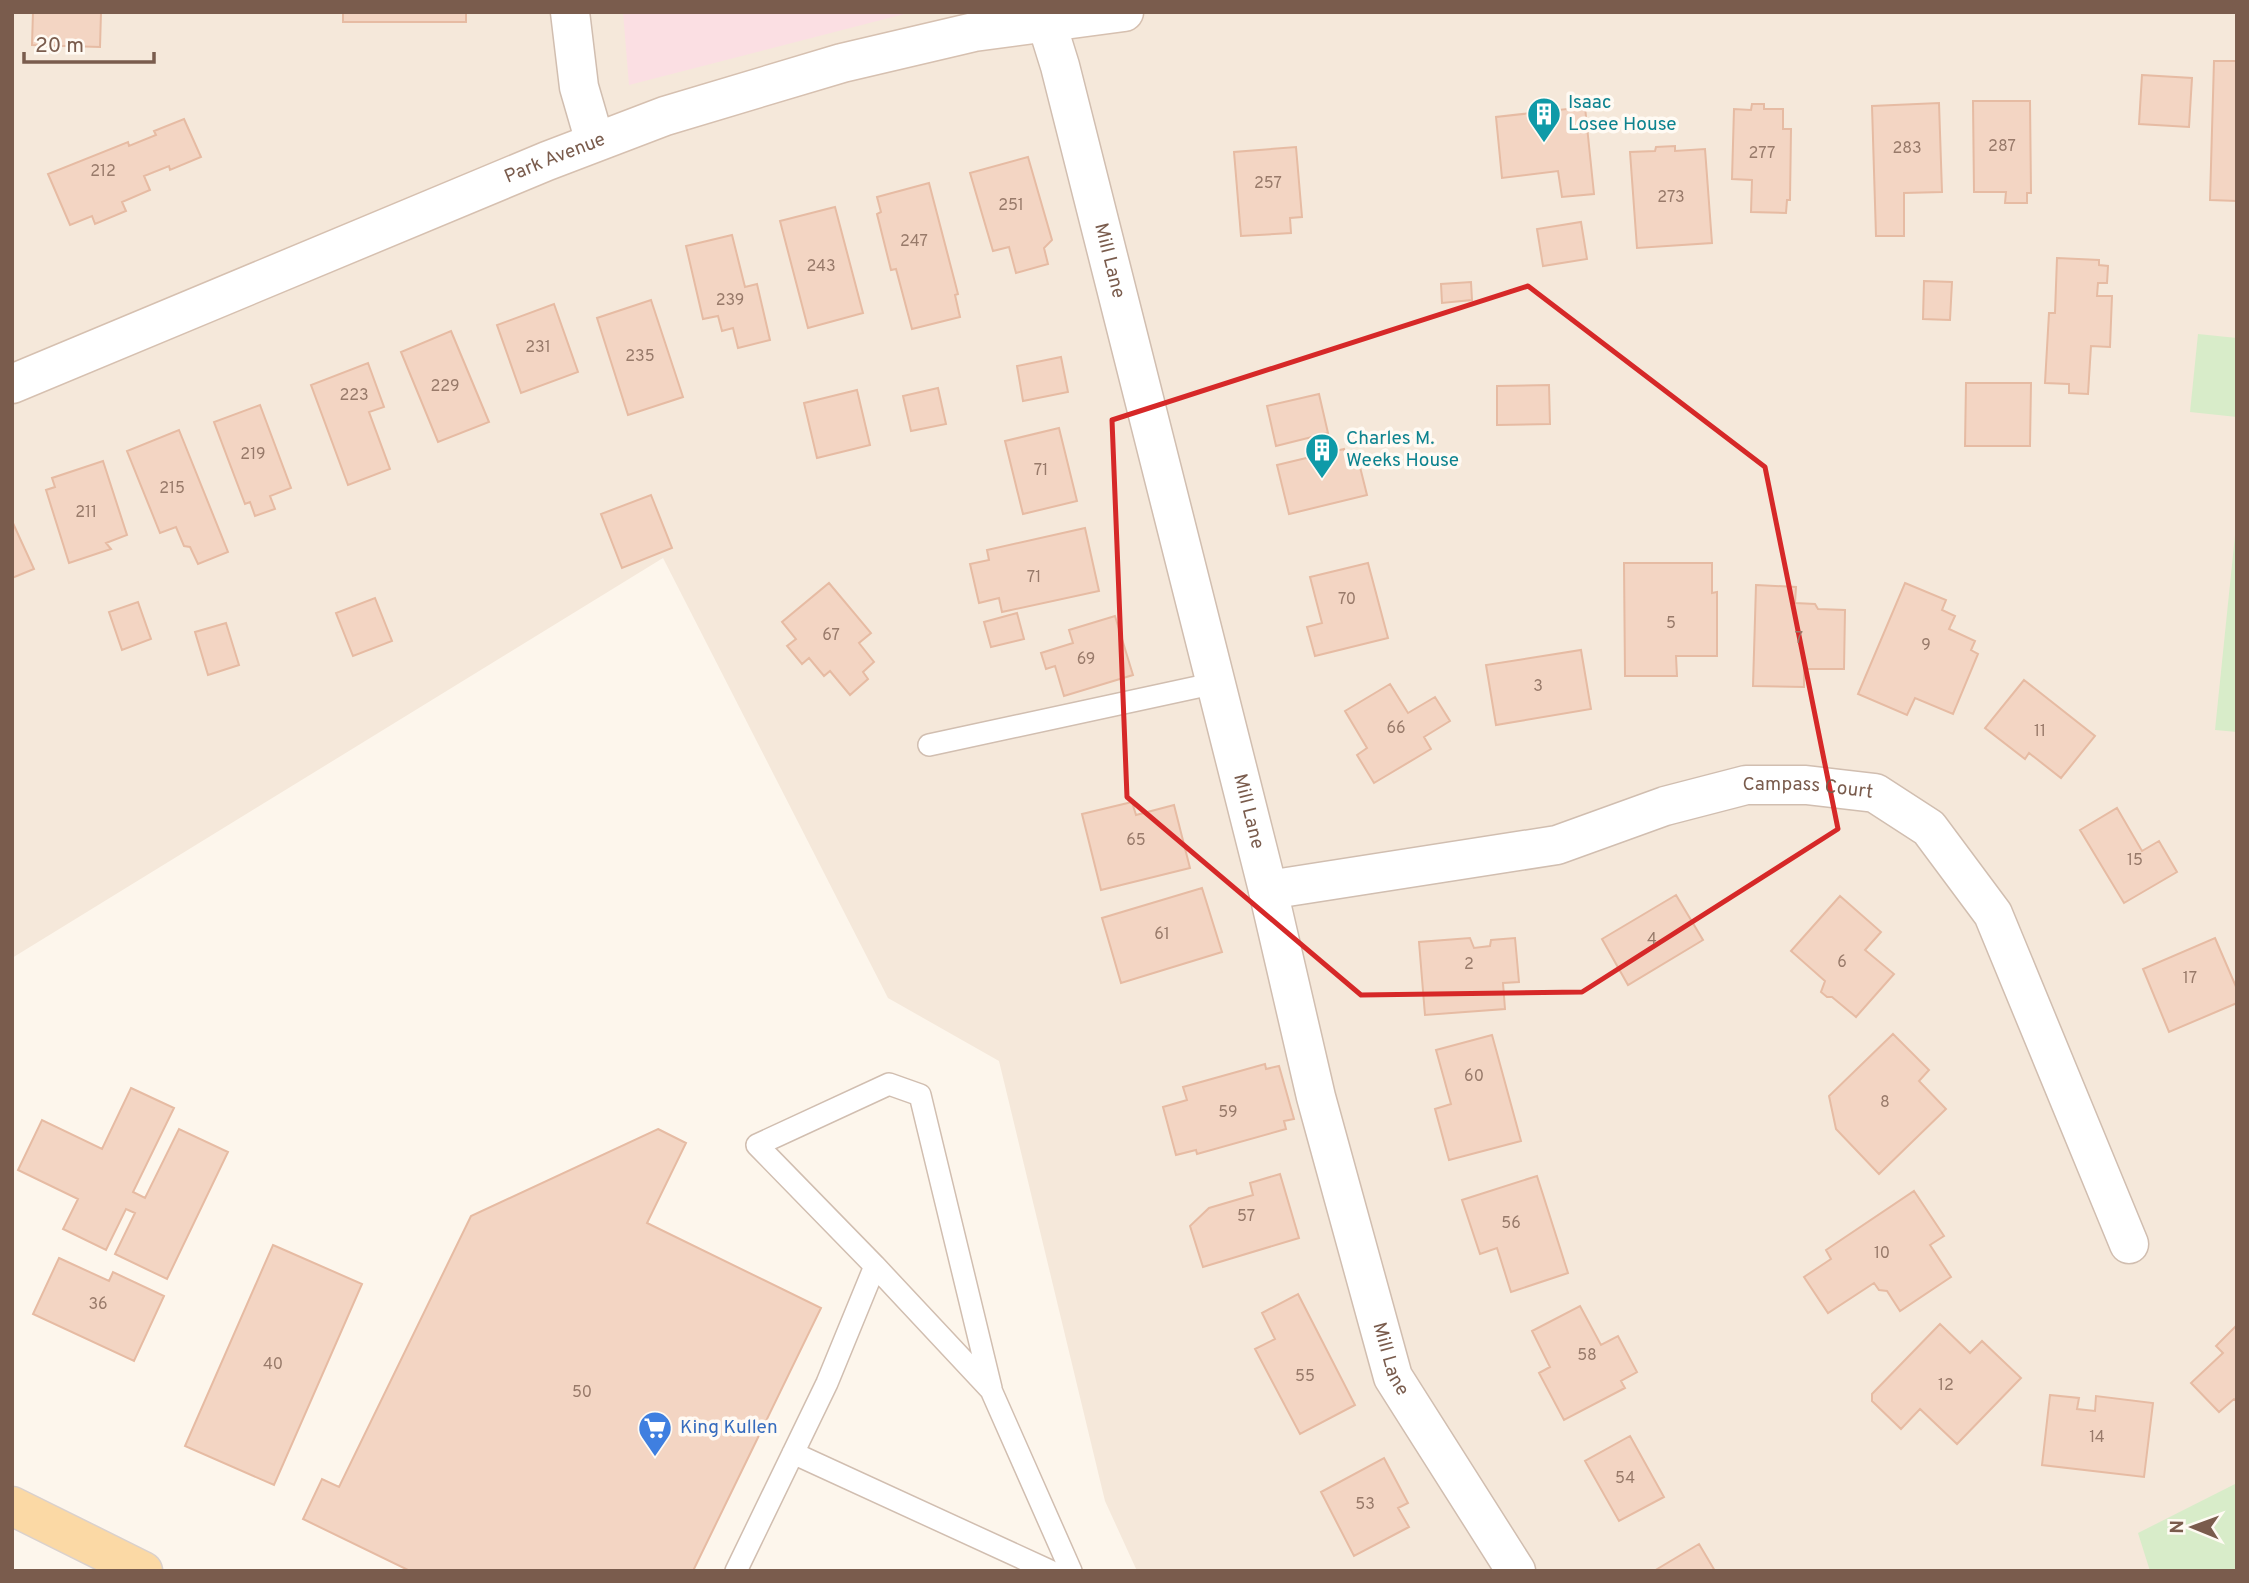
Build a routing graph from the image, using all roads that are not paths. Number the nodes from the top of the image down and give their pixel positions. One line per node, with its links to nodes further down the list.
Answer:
1 (570, 12): 4 (street)
2 (1124, 12): 3 (street, Park Avenue)
3 (1045, 21): 4 (street, Park Avenue); 6 (street, Mill Lane)
4 (594, 142): 5 (street, Park Avenue)
5 (12, 384)
6 (1216, 684): 7 (lane); 8 (street, Mill Lane)
7 (929, 745)
8 (1268, 890): 9 (street, Campass Court); 18 (street, Mill Lane)
9 (2129, 1244)
10 (875, 1266): 11 (lane); 11 (lane); 12 (lane)
11 (992, 1390): 17 (lane)
12 (793, 1453): 15 (lane); 16 (lane)
13 (12, 1506): 14 (main road)
14 (119, 1565)
15 (740, 1570)
16 (1050, 1571)
17 (1072, 1571)
18 (1516, 1571)

